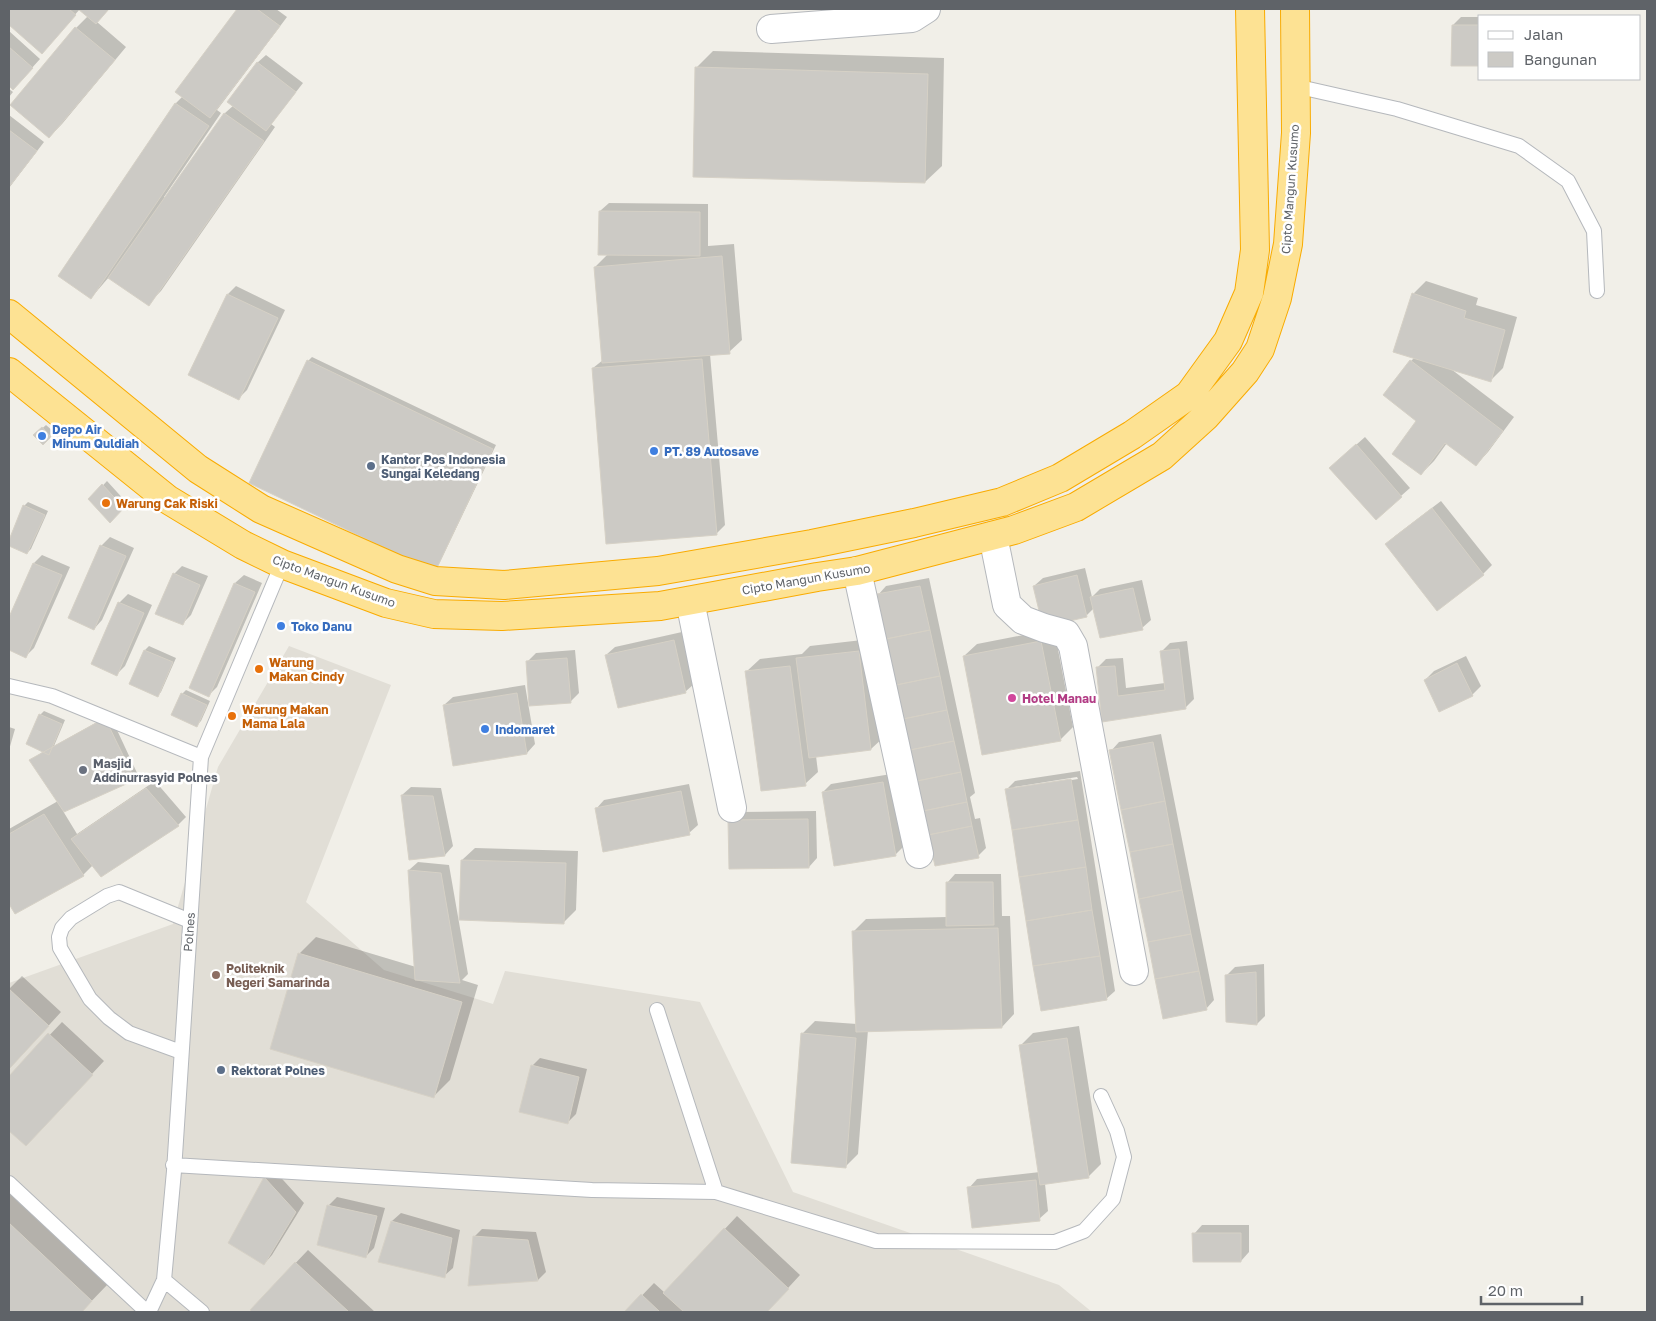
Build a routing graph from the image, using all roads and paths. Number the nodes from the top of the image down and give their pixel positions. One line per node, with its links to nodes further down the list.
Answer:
1 (926, 9): 4 (street)
2 (1250, 9): 7 (highway)
3 (1295, 9): 5 (highway, Cipto Mangun Kusumo)
4 (771, 29)
5 (1295, 86): 6 (lane); 9 (highway, Cipto Mangun Kusumo)
6 (1597, 291)
7 (9, 314)
8 (9, 372): 10 (highway, Cipto Mangun Kusumo)
9 (992, 536): 11 (highway, Cipto Mangun Kusumo); 18 (street)
10 (282, 564): 12 (highway, Cipto Mangun Kusumo); 14 (lane, Polnes)
11 (857, 571): 12 (highway, Cipto Mangun Kusumo); 16 (street)
12 (690, 601): 15 (street)
13 (9, 686): 14 (lane)
14 (201, 757): 17 (lane, Polnes)
15 (732, 808)
16 (919, 854)
17 (190, 921): 20 (lane, Polnes); 20 (lane)
18 (1134, 971)
19 (657, 1010): 24 (lane)
20 (181, 1052): 22 (lane, Polnes)
21 (1101, 1096): 24 (lane)
22 (173, 1166): 24 (lane); 25 (lane, Polnes)
23 (9, 1183): 26 (lane)
24 (716, 1192)
25 (164, 1280): 26 (lane, Polnes); 27 (lane)
26 (148, 1312)
27 (202, 1312)

